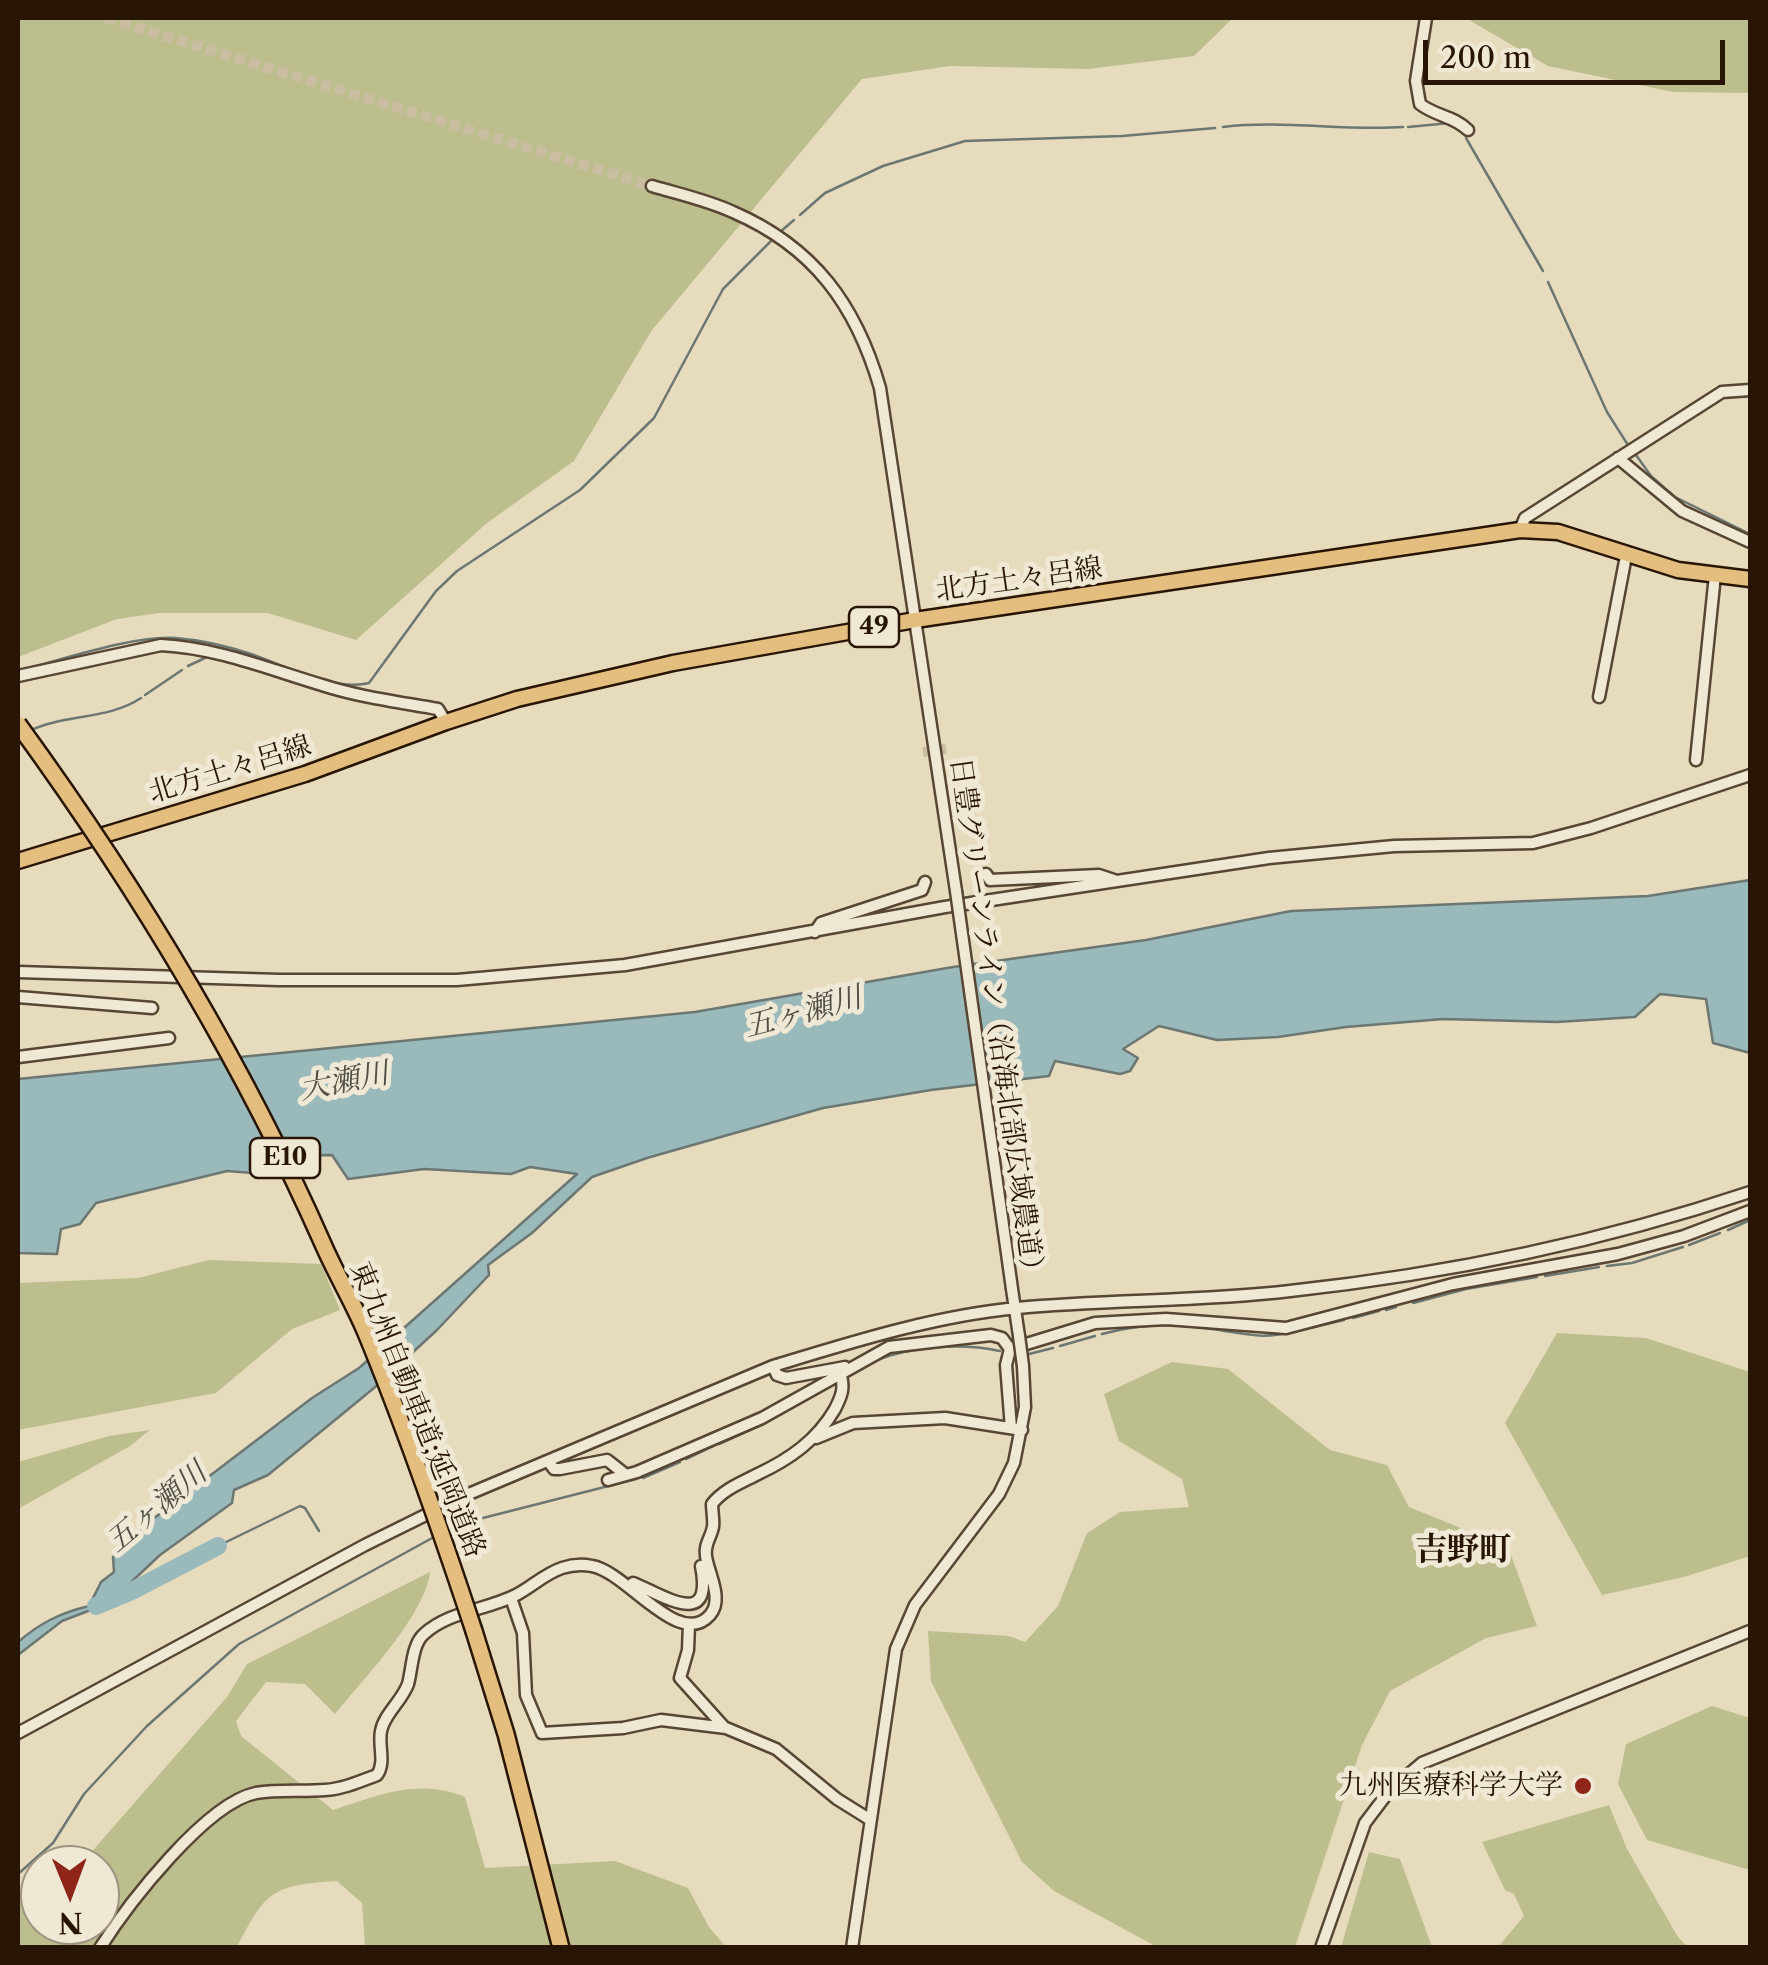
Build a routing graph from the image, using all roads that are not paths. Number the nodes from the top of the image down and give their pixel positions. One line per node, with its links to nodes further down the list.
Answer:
1 (1426, 18): 2 (street)
2 (1468, 130)
3 (652, 186): 11 (street, 日豊グリーンライン（沿海北部広域農道）)
4 (1750, 390): 5 (street)
5 (1618, 458): 6 (street); 7 (street)
6 (1520, 530): 8 (main road, 北方土々呂線 / 49); 11 (main road, 北方土々呂線 / 49)
7 (1750, 542)
8 (1626, 556): 9 (main road, 北方土々呂線 / 49); 13 (street)
9 (1715, 575): 10 (main road, 北方土々呂線 / 49); 16 (street)
10 (1750, 578)
11 (916, 620): 14 (main road, 北方土々呂線 / 49); 30 (street, 日豊グリーンライン（沿海北部広域農道）, bridge)
12 (18, 676): 14 (street)
13 (1599, 697)
14 (446, 722): 18 (main road, 北方土々呂線 / 49)
15 (18, 724): 47 (highway, 東九州自動車道;延岡道路 / E10, bridge)
16 (1696, 760)
17 (1750, 775): 20 (street)
18 (18, 861)
19 (986, 874): 20 (street)
20 (1114, 880): 22 (street)
21 (925, 882): 22 (street)
22 (815, 932): 23 (street)
23 (18, 972)
24 (18, 997): 25 (street)
25 (152, 1008)
26 (168, 1038): 27 (street)
27 (18, 1057)
28 (1750, 1192): 30 (street)
29 (1750, 1211): 31 (street)
30 (1015, 1308): 32 (street); 34 (street, 日豊グリーンライン（沿海北部広域農道）, bridge)
31 (1010, 1348): 33 (street); 34 (street)
32 (773, 1366): 33 (street); 36 (street)
33 (845, 1370): 35 (street); 37 (street)
34 (1017, 1429): 35 (street); 46 (street, 日豊グリーンライン（沿海北部広域農道）)
35 (815, 1438): 39 (street)
36 (548, 1461): 37 (street); 45 (street)
37 (626, 1475): 38 (street)
38 (608, 1480)
39 (705, 1546): 40 (street); 42 (street)
40 (613, 1576): 41 (street); 42 (street)
41 (511, 1598): 44 (street); 48 (street)
42 (689, 1624): 44 (street)
43 (1750, 1631): 50 (street)
44 (726, 1728): 46 (street)
45 (18, 1734)
46 (869, 1819): 49 (street, 日豊グリーンライン（沿海北部広域農道）)
47 (562, 1947)
48 (100, 1948)
49 (852, 1948)
50 (1321, 1948)

